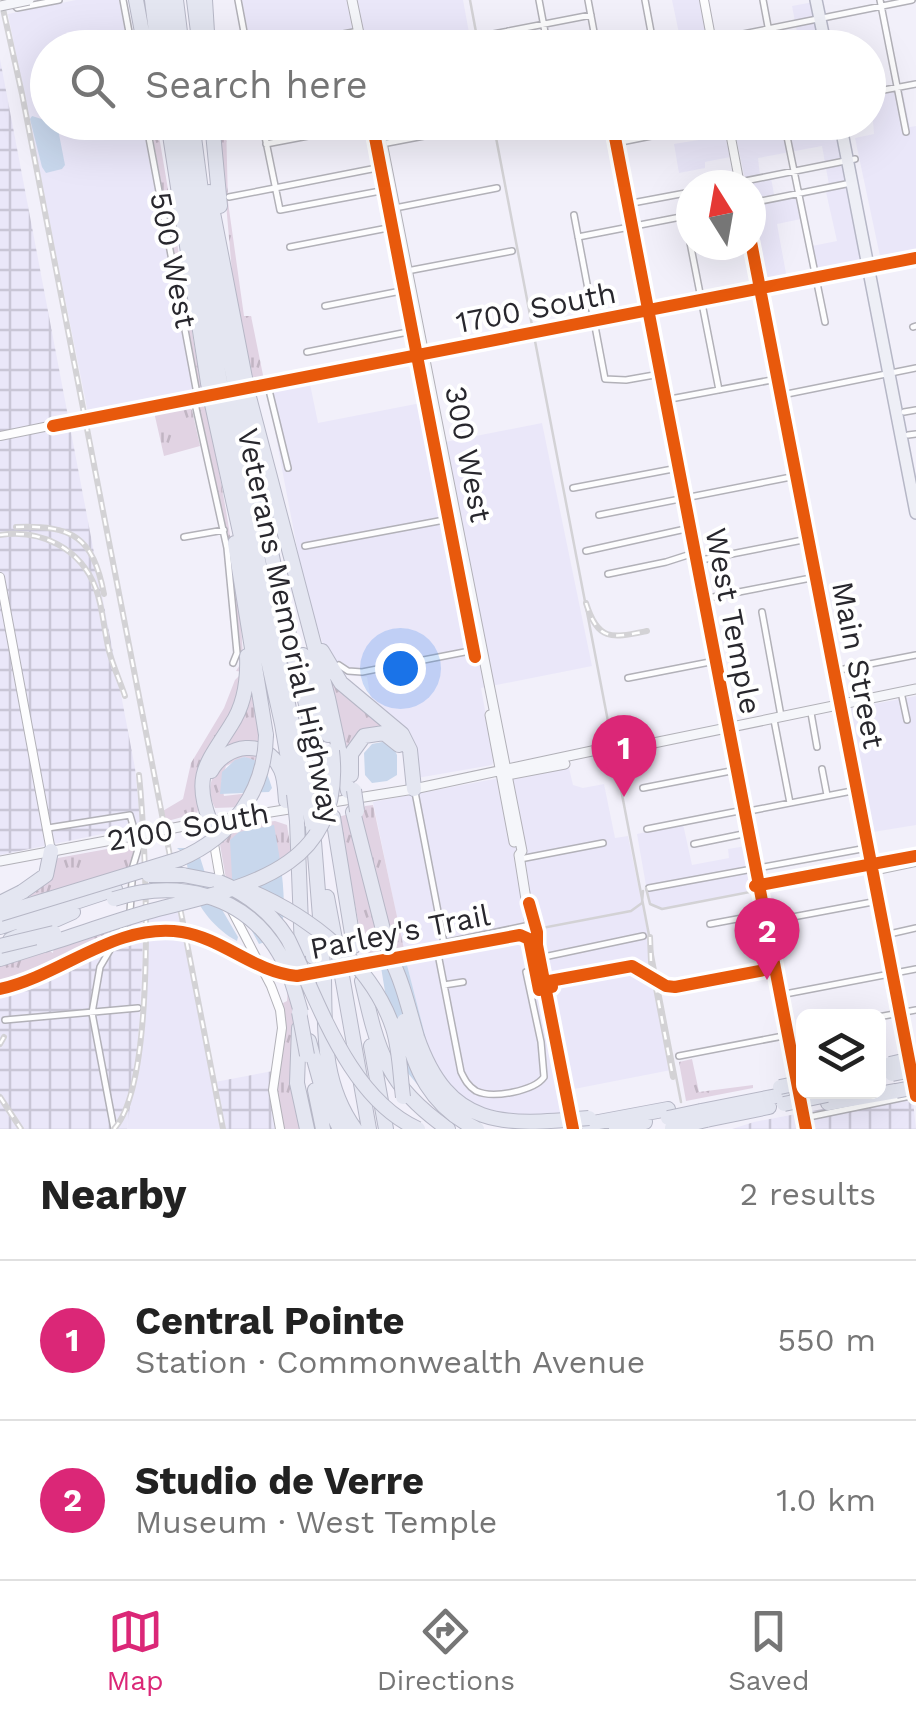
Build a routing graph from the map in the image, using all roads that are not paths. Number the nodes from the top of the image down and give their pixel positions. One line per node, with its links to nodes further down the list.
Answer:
1 (12, 0): 3 (street)
2 (29, 0): 21 (main road, bridge)
3 (58, 0)
4 (122, 0): 26 (street)
5 (136, 0): 27 (highway)
6 (152, 0): 28 (highway)
7 (165, 0): 29 (highway)
8 (176, 0): 30 (highway)
9 (194, 0): 31 (highway)
10 (205, 0): 32 (highway)
11 (238, 0): 33 (street)
12 (355, 0): 34 (main road); 35 (main road)
13 (539, 0): 24 (street)
14 (588, 0): 22 (street)
15 (645, 0): 39 (street)
16 (704, 0): 40 (street)
17 (762, 0): 25 (street)
18 (820, 0): 23 (main road)
19 (912, 0): 20 (street)
20 (881, 3): 23 (street); 44 (street)
21 (0, 6)
22 (591, 15): 24 (street); 38 (street)
23 (824, 18): 25 (street); 42 (main road)
24 (544, 24): 36 (street); 37 (street)
25 (768, 29): 41 (street)
26 (128, 30)
27 (141, 30)
28 (156, 30)
29 (169, 30)
30 (180, 30)
31 (198, 30)
32 (207, 30)
33 (244, 30)
34 (359, 30)
35 (361, 30)
36 (517, 30)
37 (545, 30)
38 (594, 30)
39 (651, 30)
40 (710, 30)
41 (764, 30)
42 (826, 30)
43 (916, 84): 44 (street)
44 (897, 87): 45 (street); 46 (street)
45 (886, 89)
46 (906, 132)
47 (151, 140): 114 (street, 500 West)
48 (163, 140): 80 (highway)
49 (170, 140): 80 (highway)
50 (182, 140): 110 (highway, Veterans Memorial Highway)
51 (195, 140): 110 (highway, Veterans Memorial Highway)
52 (197, 140): 95 (highway)
53 (213, 140): 95 (highway)
54 (265, 140): 63 (street)
55 (286, 140): 63 (street)
56 (381, 140): 64 (main road, 300 West)
57 (403, 140): 64 (street)
58 (615, 140): 65 (street, West Temple)
59 (635, 140): 65 (street)
60 (729, 140): 68 (street)
61 (787, 140): 69 (street)
62 (847, 140): 66 (main road)
63 (266, 144): 72 (street)
64 (382, 144): 67 (main road, 300 West)
65 (616, 144): 79 (street, West Temple)
66 (851, 160): 69 (street); 71 (main road); 92 (main road)
67 (387, 166): 72 (street); 74 (main road, 300 West)
68 (737, 170)
69 (793, 172): 70 (street); 75 (street)
70 (766, 178)
71 (852, 183): 75 (street); 92 (main road)
72 (275, 188): 74 (street); 77 (street)
73 (497, 188): 81 (street)
74 (391, 190): 81 (main road, 300 West)
75 (798, 194): 78 (street); 94 (street)
76 (676, 195): 79 (street)
77 (229, 198)
78 (766, 201)
79 (627, 204): 85 (street, West Temple)
80 (178, 207): 110 (highway)
81 (395, 208): 84 (main road, 300 West)
82 (574, 215): 86 (street)
83 (676, 218): 85 (street)
84 (398, 226): 87 (street); 93 (main road, 300 West)
85 (632, 227): 86 (street); 100 (street, West Temple)
86 (578, 237): 101 (street)
87 (290, 247)
88 (512, 251): 93 (street)
89 (916, 258): 92 (street, 1700 South)
90 (695, 260): 98 (street)
91 (754, 260): 97 (street, Main Street)
92 (872, 266): 94 (street, 1700 South); 107 (main road)
93 (407, 272): 96 (main road, 300 West)
94 (816, 278): 97 (street, 1700 South); 102 (street)
95 (227, 280): 110 (highway)
96 (411, 289): 99 (street); 103 (main road, 300 West)
97 (760, 289): 98 (street, 1700 South); 109 (street, Main Street)
98 (702, 300): 100 (street, 1700 South); 112 (street)
99 (324, 306)
100 (648, 311): 101 (street, 1700 South); 108 (street, West Temple)
101 (594, 322): 105 (street, 1700 South); 108 (street)
102 (825, 322)
103 (418, 330): 104 (street); 105 (main road, 300 West)
104 (307, 352)
105 (424, 355): 111 (street, 1700 South); 128 (main road, 300 West)
106 (916, 368): 107 (street)
107 (892, 372): 113 (street); 116 (main road); 126 (main road)
108 (660, 374): 115 (street, West Temple)
109 (777, 378): 112 (street); 113 (street, Main Street)
110 (227, 381): 114 (highway, bridge); 114 (highway, Veterans Memorial Highway, bridge)
111 (268, 386): 114 (street, 1700 South); 119 (street)
112 (719, 390): 115 (street)
113 (780, 395): 121 (street, Main Street)
114 (219, 400): 118 (street, 1700 South); 124 (highway, Veterans Memorial Highway); 130 (street, 500 West); 136 (highway); 167 (highway, Veterans Memorial Highway)
115 (666, 400): 120 (street, West Temple)
116 (910, 411): 117 (main road)
117 (912, 434): 122 (main road)
118 (0, 436)
119 (288, 468)
120 (678, 468): 123 (street); 125 (street, West Temple)
121 (796, 476): 125 (street); 132 (street, Main Street)
122 (916, 476)
123 (573, 488)
124 (267, 496): 141 (highway); 191 (highway, bridge); 212 (highway, Veterans Memorial Highway, bridge)
125 (684, 498): 127 (street); 129 (street, West Temple)
126 (916, 514)
127 (599, 515)
128 (455, 518): 133 (street); 145 (main road, 300 West)
129 (690, 528): 134 (street); 135 (street, West Temple)
130 (224, 530): 131 (street); 148 (street, 500 West)
131 (184, 538)
132 (808, 539): 137 (street); 139 (street, Main Street)
133 (305, 546)
134 (586, 551)
135 (694, 552): 137 (street, West Temple); 138 (street)
136 (237, 555): 171 (highway); 193 (highway, bridge)
137 (696, 561): 142 (street, West Temple)
138 (608, 574)
139 (816, 577): 142 (street); 150 (street, Main Street)
140 (0, 578): 144 (street)
141 (302, 597): 164 (highway); 166 (highway)
142 (703, 599): 147 (street, West Temple)
143 (762, 612): 156 (street)
144 (4, 617): 173 (street)
145 (480, 649): 149 (street); 162 (main road, 300 West)
146 (916, 655): 150 (street)
147 (715, 661): 151 (street); 158 (street, West Temple)
148 (233, 663)
149 (339, 665)
150 (834, 672): 154 (street, Main Street)
151 (628, 678)
152 (916, 689): 153 (main road, 2100 South)
153 (902, 692): 154 (main road, 2100 South); 157 (street)
154 (840, 704): 155 (main road, 2100 South); 165 (street, Main Street)
155 (810, 710): 156 (main road, 2100 South); 159 (street)
156 (778, 717): 158 (main road, 2100 South); 169 (street)
157 (907, 720)
158 (728, 727): 161 (street, West Temple); 162 (main road, 2100 South)
159 (817, 747)
160 (822, 769): 168 (street)
161 (736, 770): 163 (street); 170 (street, West Temple)
162 (502, 773): 164 (main road, 2100 South); 180 (main road, 300 West)
163 (643, 788)
164 (414, 789): 166 (highway); 171 (main road, 2100 South); 196 (street)
165 (857, 790): 168 (street); 178 (street, Main Street)
166 (351, 791): 205 (highway, bridge)
167 (295, 795): 171 (highway); 172 (highway); 172 (highway, Veterans Memorial Highway, bridge)
168 (827, 796): 169 (street)
169 (790, 803): 170 (street)
170 (744, 811): 174 (street); 175 (street, West Temple)
171 (210, 821): 179 (main road, 2100 South, bridge); 249 (street)
172 (299, 824): 203 (highway, Veterans Memorial Highway); 203 (highway); 203 (highway)
173 (48, 828): 179 (street); 220 (street)
174 (647, 829)
175 (748, 833): 177 (street); 184 (street, West Temple)
176 (604, 842): 180 (street)
177 (694, 844)
178 (868, 848): 183 (street, Main Street); 184 (street)
179 (51, 851): 182 (main road, 2100 South); 189 (highway, bridge)
180 (520, 857): 190 (main road, 300 West)
181 (916, 859): 183 (street)
182 (0, 861)
183 (872, 867): 188 (street, Main Street)
184 (755, 869): 186 (street); 194 (street, West Temple)
185 (213, 880): 187 (highway, bridge); 238 (highway, bridge); 255 (highway, bridge)
186 (649, 888)
187 (114, 890): 189 (highway); 192 (highway); 198 (highway); 215 (highway, bridge)
188 (878, 900): 194 (street); 199 (street, Main Street)
189 (0, 902)
190 (529, 903): 196 (main road, 300 West); 202 (main road, 300 West)
191 (181, 904): 201 (highway, bridge); 207 (highway, bridge)
192 (82, 908): 198 (highway); 201 (highway)
193 (0, 914)
194 (765, 918): 195 (street); 208 (street, West Temple)
195 (710, 924)
196 (530, 925): 202 (main road, 300 West)
197 (916, 928): 199 (street)
198 (0, 930)
199 (884, 934): 211 (street, Main Street)
200 (643, 936): 206 (street)
201 (0, 945)
202 (537, 945): 206 (main road, 300 West)
203 (319, 952): 215 (highway, bridge); 215 (highway, bridge); 247 (highway, Veterans Memorial Highway, bridge)
204 (438, 954): 216 (street)
205 (390, 957): 238 (highway, bridge); 245 (highway, bridge); 257 (highway, bridge)
206 (539, 958): 214 (main road, 300 West)
207 (0, 959)
208 (775, 968): 214 (street); 217 (street, West Temple)
209 (916, 968): 211 (street)
210 (526, 972): 225 (street)
211 (892, 973): 217 (street); 221 (street, Main Street)
212 (361, 977): 253 (highway, Veterans Memorial Highway); 256 (highway)
213 (463, 982): 216 (street)
214 (544, 982): 223 (main road, 300 West)
215 (308, 983): 228 (highway, bridge); 247 (highway); 250 (highway)
216 (444, 985): 225 (street)
217 (780, 995): 227 (street, West Temple)
218 (138, 1008): 220 (street)
219 (916, 1010): 221 (street)
220 (92, 1013): 224 (street); 248 (street)
221 (900, 1014): 222 (street); 230 (street, Main Street)
222 (886, 1017)
223 (551, 1019): 225 (street); 259 (main road, 300 West)
224 (6, 1020)
225 (537, 1022)
226 (796, 1034): 227 (street)
227 (788, 1035): 229 (street); 231 (street, West Temple)
228 (310, 1054): 251 (highway); 252 (highway)
229 (679, 1056)
230 (914, 1059): 232 (highway, bridge); 237 (street, Main Street)
231 (796, 1061)
232 (886, 1073): 233 (highway); 235 (highway, bridge)
233 (916, 1078)
234 (796, 1084): 239 (highway, bridge)
235 (916, 1087)
236 (796, 1094): 239 (highway)
237 (916, 1096): 244 (street)
238 (403, 1097): 254 (highway, bridge)
239 (783, 1098): 240 (highway, bridge); 242 (highway); 242 (highway)
240 (796, 1098)
241 (803, 1099): 244 (street, West Temple)
242 (702, 1112): 246 (highway, bridge); 246 (highway)
243 (644, 1118): 245 (highway); 246 (highway); 260 (highway)
244 (804, 1118): 261 (street, West Temple)
245 (592, 1123): 258 (highway, bridge)
246 (674, 1123)
247 (364, 1127)
248 (114, 1129)
249 (280, 1129)
250 (307, 1129)
251 (322, 1129)
252 (340, 1129)
253 (386, 1129)
254 (406, 1129)
255 (418, 1129)
256 (448, 1129)
257 (477, 1129)
258 (553, 1129)
259 (573, 1129)
260 (616, 1129)
261 (806, 1129)

